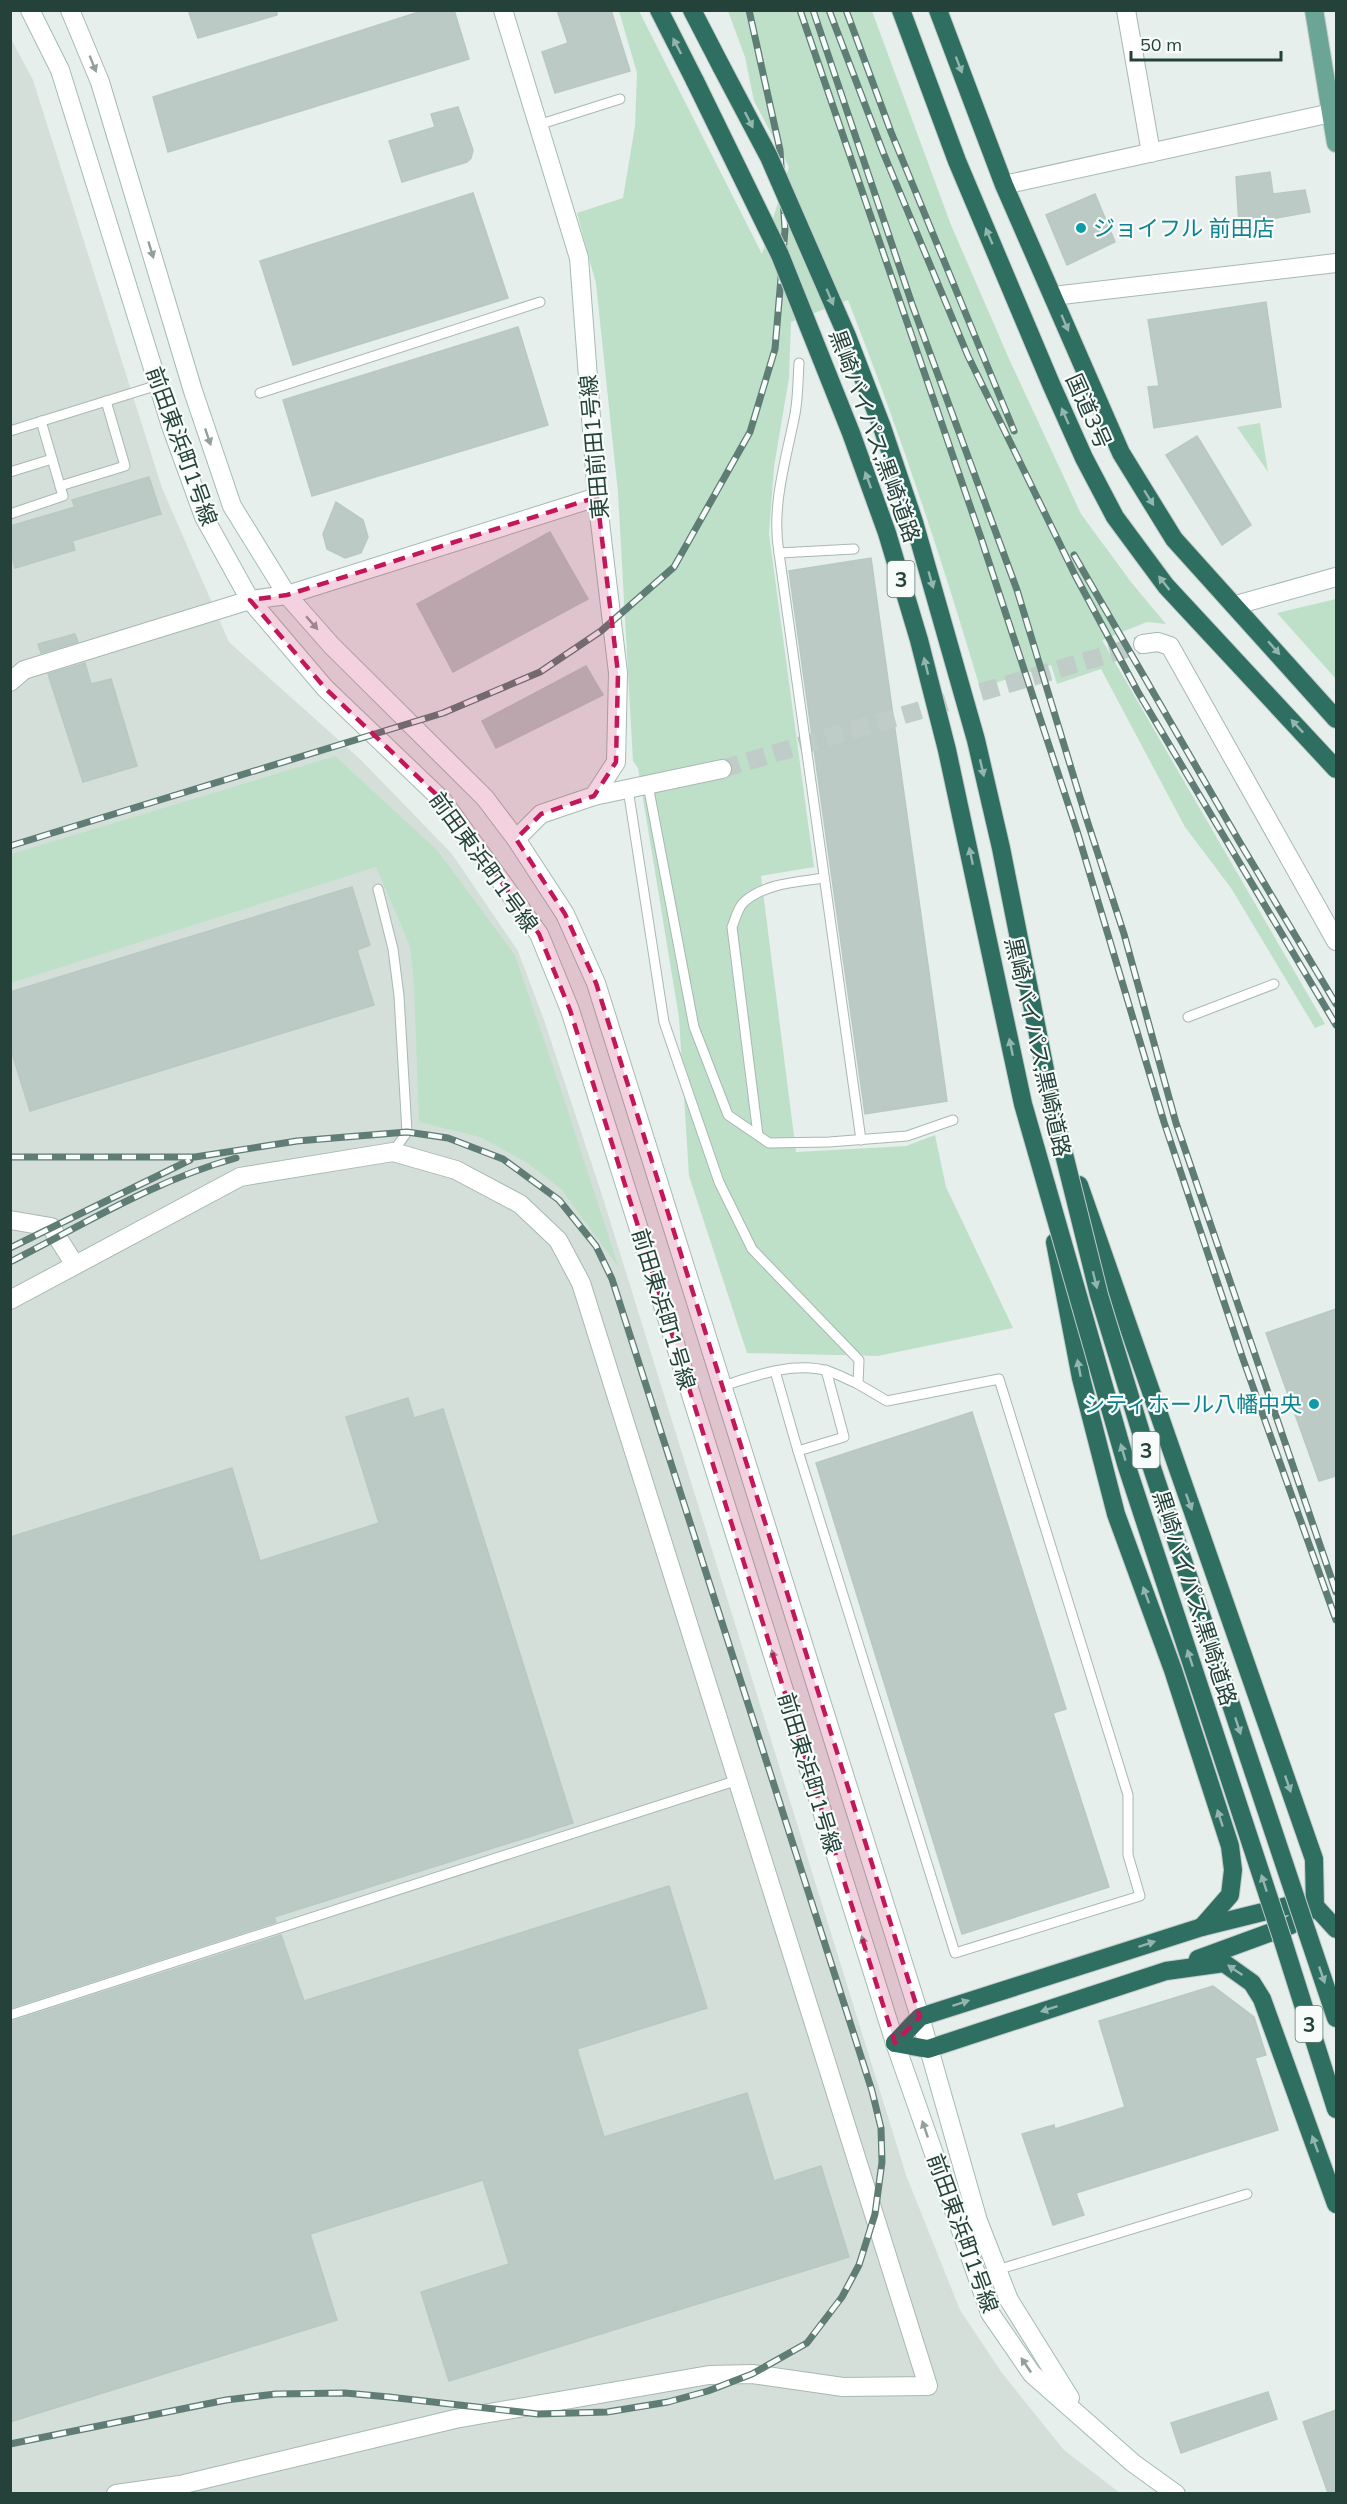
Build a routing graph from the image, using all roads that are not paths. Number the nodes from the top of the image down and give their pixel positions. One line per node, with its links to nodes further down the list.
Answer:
1 (30, 10): 20 (street, 前田東浜町1号線)
2 (70, 10): 33 (street, 前田東浜町1号線, one-way to 33)
3 (503, 10): 12 (street, 東田前田1号線)
4 (659, 10): 50 (highway, 黒崎バイパス;黒崎道路 / 3, one-way to 4, bridge)
5 (692, 10): 51 (highway, 黒崎バイパス;黒崎道路 / 3, one-way to 51, bridge)
6 (900, 10): 40 (highway, 国道3号, one-way to 6)
7 (938, 10): 15 (highway, 国道3号, one-way to 15)
8 (1126, 10): 14 (street)
9 (1314, 10): 11 (main road)
10 (620, 99): 12 (lane)
11 (1331, 113): 13 (main road); 14 (street)
12 (538, 125): 28 (street, 東田前田1号線)
13 (1336, 143)
14 (1151, 153): 15 (street)
15 (1004, 184): 17 (highway, 国道3号)
16 (1336, 263): 17 (street)
17 (1053, 296): 35 (highway, 国道3号, one-way to 35)
18 (540, 302): 21 (lane)
19 (799, 363): 31 (lane)
20 (158, 385): 22 (lane); 34 (street, 前田東浜町1号線)
21 (260, 393)
22 (106, 401): 23 (lane); 27 (lane)
23 (41, 421): 24 (lane); 25 (lane)
24 (10, 431)
25 (52, 459): 26 (lane); 27 (lane)
26 (10, 472)
27 (60, 486): 29 (lane)
28 (597, 497): 33 (street); 43 (street, 東田前田1号線)
29 (10, 514)
30 (854, 549): 31 (lane)
31 (779, 553): 45 (lane)
32 (1336, 577): 35 (street)
33 (287, 595): 34 (street); 44 (street, 前田東浜町1号線, one-way to 44)
34 (250, 600): 37 (street); 72 (street, 前田東浜町1号線, one-way to 34)
35 (1236, 605): 38 (highway, 国道3号, one-way to 38)
36 (1143, 644): 47 (street)
37 (10, 682)
38 (1336, 719)
39 (723, 769): 41 (street)
40 (1336, 769)
41 (648, 785): 42 (street); 53 (lane)
42 (627, 789): 43 (street); 61 (lane)
43 (594, 796): 44 (street)
44 (516, 838): 62 (street, 前田東浜町1号線)
45 (824, 878): 53 (lane); 54 (lane)
46 (378, 890): 55 (lane)
47 (1336, 941)
48 (1274, 984): 49 (lane)
49 (1188, 1017)
50 (1023, 1104): 66 (highway, one-way to 50, bridge); 74 (highway, 黒崎バイパス;黒崎道路 / 3, one-way to 50, bridge)
51 (1053, 1110): 65 (highway, one-way to 65, bridge); 71 (highway, 黒崎バイパス;黒崎道路 / 3, one-way to 71, bridge)
52 (953, 1120): 54 (lane)
53 (758, 1135): 54 (lane)
54 (861, 1140)
55 (393, 1152): 57 (street); 64 (street)
56 (10, 1220): 57 (street)
57 (75, 1265): 58 (street)
58 (10, 1300)
59 (826, 1370): 60 (lane); 61 (lane); 63 (lane)
60 (775, 1371): 62 (lane); 63 (lane)
61 (858, 1384): 63 (lane)
62 (723, 1386): 70 (street, 前田東浜町1号線)
63 (798, 1451)
64 (738, 1780): 69 (lane); 79 (street)
65 (1315, 1906): 66 (highway); 67 (highway); 68 (highway)
66 (1202, 1927): 70 (highway, one-way to 66)
67 (1336, 1929)
68 (1166, 1971): 73 (highway, one-way to 73); 76 (highway, one-way to 68)
69 (10, 2015)
70 (920, 2017): 72 (highway); 73 (street, 前田東浜町1号線)
71 (1336, 2018)
72 (895, 2043): 73 (highway); 78 (street, 前田東浜町1号線, one-way to 72)
73 (928, 2049): 77 (street, 前田東浜町1号線)
74 (1336, 2109)
75 (1247, 2194): 77 (lane)
76 (1336, 2202)
77 (997, 2270): 78 (street, 前田東浜町1号線)
78 (1084, 2419): 80 (street)
79 (116, 2493)
80 (1176, 2493)

